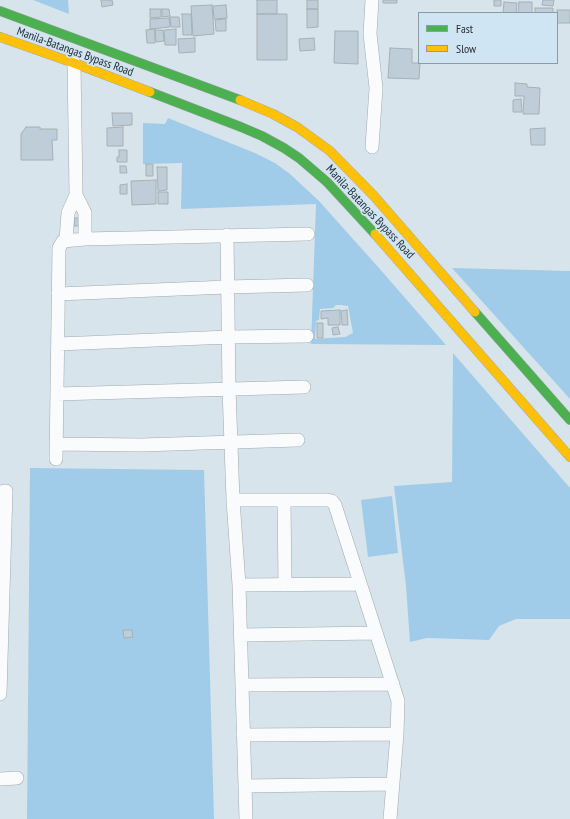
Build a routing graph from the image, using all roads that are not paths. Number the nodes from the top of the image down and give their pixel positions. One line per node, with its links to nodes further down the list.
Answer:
1 (372, 0): 5 (street)
2 (0, 10): 20 (main road, Manila-Batangas Bypass Road)
3 (0, 37): 4 (main road, Manila-Batangas Bypass Road)
4 (74, 63): 6 (street); 24 (main road, Manila-Batangas Bypass Road)
5 (372, 147)
6 (76, 195): 9 (street); 10 (street)
7 (308, 234): 8 (street)
8 (227, 235): 9 (street); 12 (street)
9 (85, 239): 10 (street)
10 (66, 240): 13 (street)
11 (307, 286): 12 (street)
12 (227, 287): 13 (street); 15 (street)
13 (58, 294): 16 (street)
14 (307, 336): 15 (street)
15 (228, 337): 16 (street); 18 (street)
16 (58, 344): 19 (street)
17 (304, 387): 18 (street)
18 (229, 389): 19 (street); 22 (street)
19 (57, 394): 23 (street)
20 (570, 420)
21 (298, 440): 22 (street)
22 (232, 442): 23 (street); 27 (street)
23 (56, 444): 25 (street)
24 (570, 457)
25 (56, 459)
26 (0, 492): 29 (street)
27 (233, 500): 28 (street); 32 (street)
28 (284, 500): 30 (street); 31 (street)
29 (2, 563): 33 (street)
30 (285, 584): 31 (street); 32 (street)
31 (360, 584): 34 (street)
32 (239, 585): 35 (street)
33 (1, 627): 38 (street)
34 (376, 633): 35 (street); 36 (street)
35 (241, 635): 37 (street)
36 (393, 684): 37 (street); 39 (street)
37 (242, 685): 40 (street)
38 (0, 694)
39 (397, 734): 40 (street); 43 (street)
40 (243, 735): 44 (street)
41 (17, 778): 42 (street)
42 (0, 779)
43 (392, 784): 44 (street); 46 (street)
44 (245, 786): 45 (street)
45 (246, 819)
46 (390, 819)

